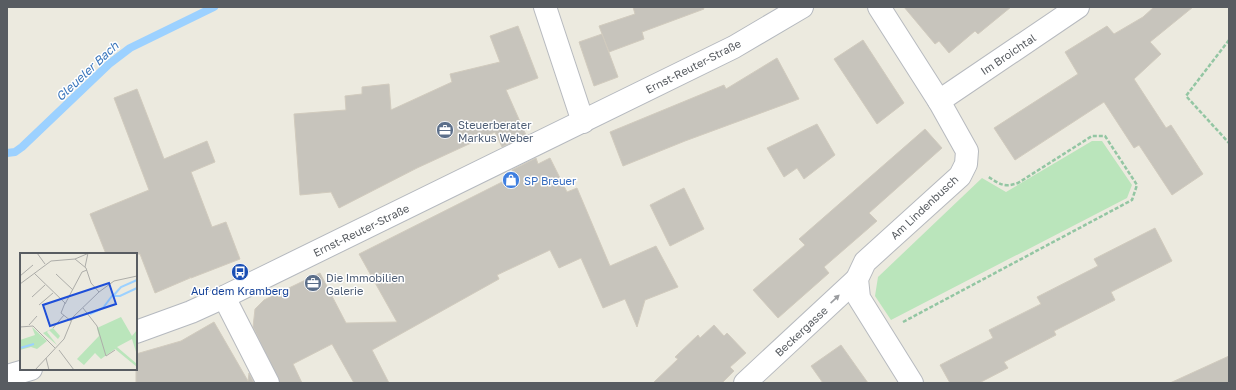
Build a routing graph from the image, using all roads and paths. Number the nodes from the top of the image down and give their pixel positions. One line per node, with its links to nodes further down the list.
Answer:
1 (545, 7): 7 (street)
2 (802, 7): 7 (street, Ernst-Reuter-Straße)
3 (879, 7): 6 (street)
4 (1078, 7): 6 (street, Im Broichtal)
5 (1229, 40): 8 (path)
6 (939, 101): 9 (street)
7 (583, 122): 11 (street, Ernst-Reuter-Straße)
8 (1229, 143)
9 (966, 164): 10 (street, Am Lindenbusch); 13 (path)
10 (857, 279): 13 (street); 17 (street, Beckergasse, one-way to 10)
11 (224, 297): 12 (street, Ernst-Reuter-Straße); 16 (street)
12 (137, 332)
13 (881, 333): 18 (street)
14 (28, 370): 15 (street)
15 (7, 376)
16 (268, 383)
17 (745, 383)
18 (912, 383)

